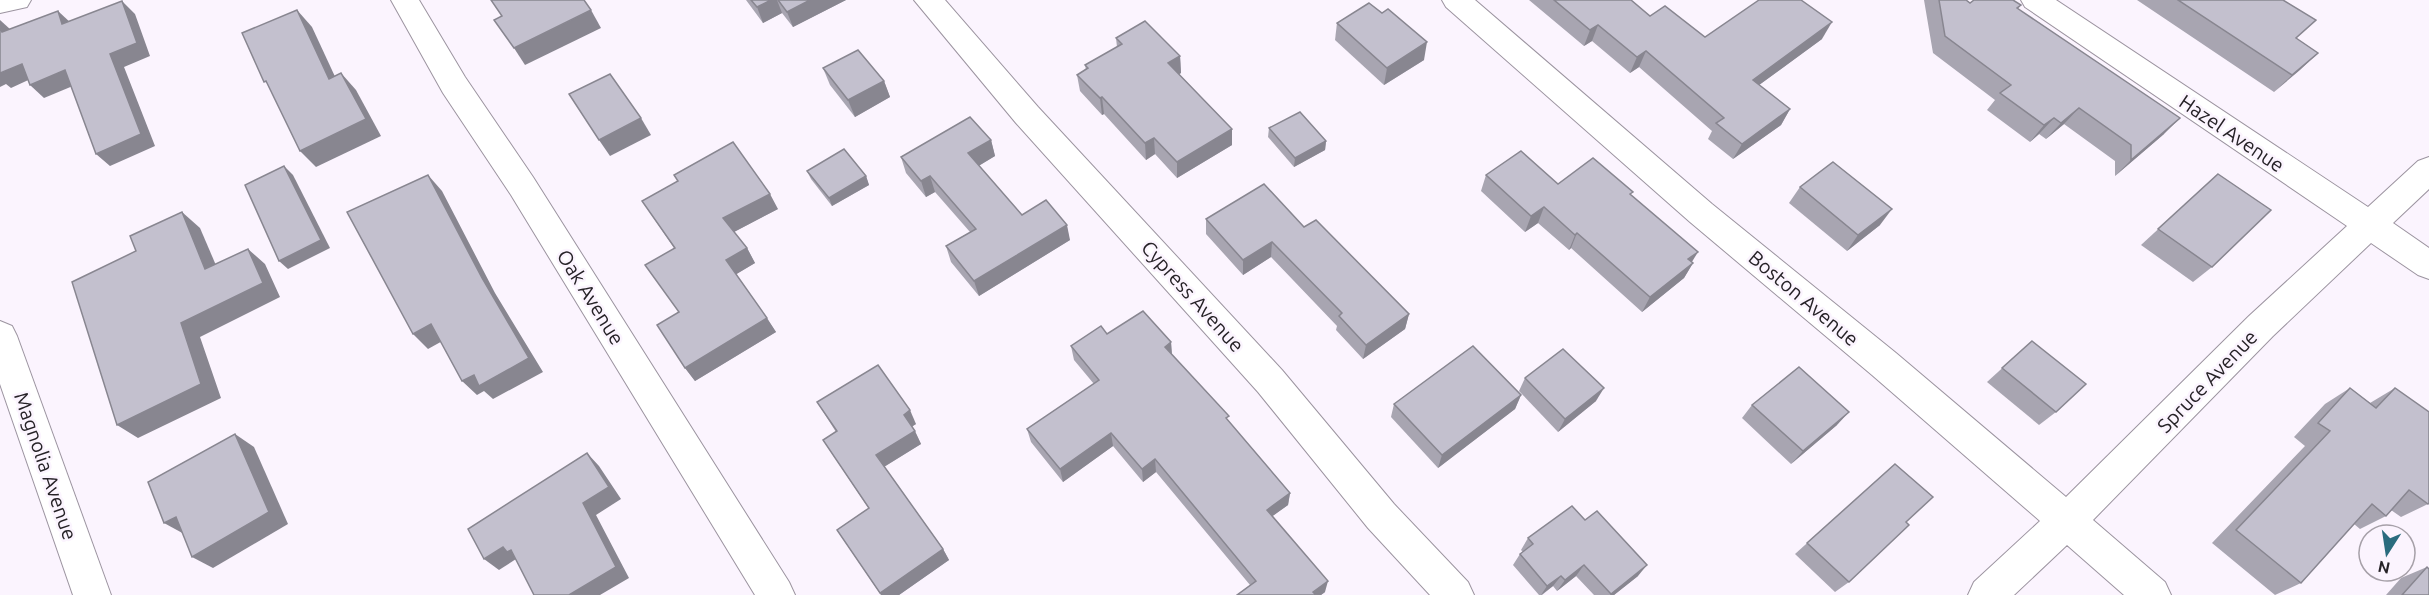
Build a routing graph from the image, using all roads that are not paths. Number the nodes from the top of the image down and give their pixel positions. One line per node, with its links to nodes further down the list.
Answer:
1 (17, 0): 6 (street)
2 (405, 0): 13 (street, Oak Avenue)
3 (928, 0): 14 (street, Cypress Avenue)
4 (1456, 0): 11 (street, Boston Avenue)
5 (2034, 0): 8 (street, Hazel Avenue)
6 (0, 2)
7 (2429, 170): 8 (street, Spruce Avenue)
8 (2370, 225): 9 (street, Hazel Avenue); 11 (street, Spruce Avenue)
9 (2429, 265)
10 (0, 336): 12 (street, Magnolia Avenue)
11 (2065, 521): 15 (street, Spruce Avenue); 16 (street, Boston Avenue)
12 (92, 595)
13 (776, 595)
14 (1455, 595)
15 (1987, 595)
16 (2152, 595)

